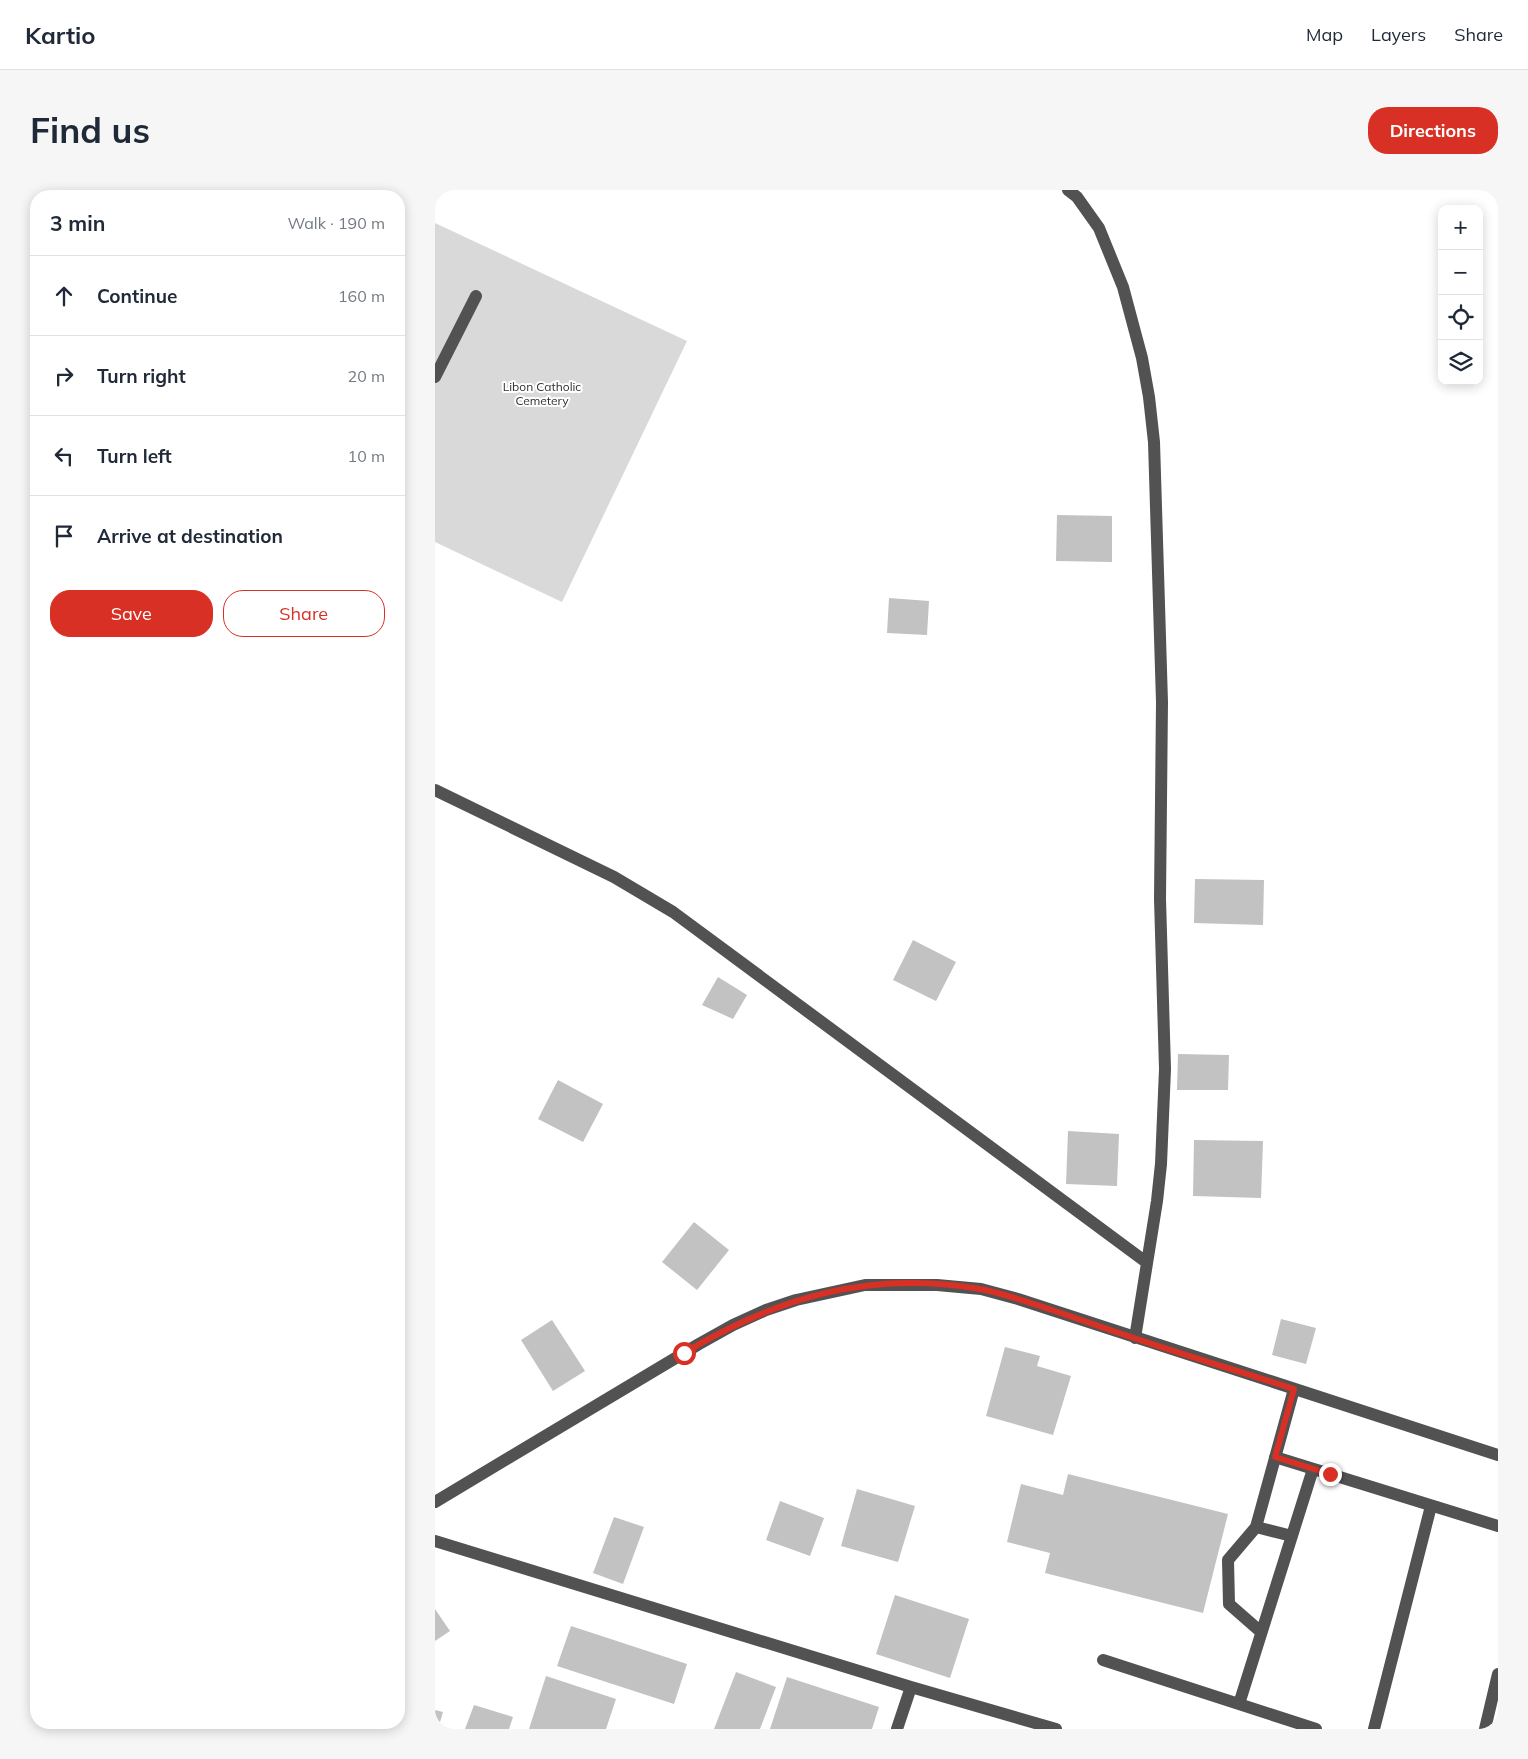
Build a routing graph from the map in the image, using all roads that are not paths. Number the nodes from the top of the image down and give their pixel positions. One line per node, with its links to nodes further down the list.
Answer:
1 (1068, 190): 5 (street)
2 (476, 296): 3 (street)
3 (435, 377)
4 (435, 790): 5 (street)
5 (1146, 1262): 6 (street)
6 (1135, 1338): 7 (street); 11 (street)
7 (1294, 1389): 8 (street); 9 (street)
8 (1498, 1455)
9 (1275, 1457): 10 (street); 14 (street)
10 (1313, 1469): 12 (street); 15 (street)
11 (435, 1502)
12 (1431, 1506): 13 (street); 25 (street)
13 (1498, 1526)
14 (1256, 1527): 15 (street); 17 (street)
15 (1292, 1536): 17 (street)
16 (435, 1541): 20 (street)
17 (1261, 1632): 21 (street)
18 (1103, 1660): 21 (street)
19 (1498, 1674): 26 (street)
20 (911, 1687): 22 (street); 23 (street)
21 (1239, 1704): 24 (street)
22 (897, 1729)
23 (1056, 1729)
24 (1316, 1729)
25 (1374, 1729)
26 (1485, 1729)

